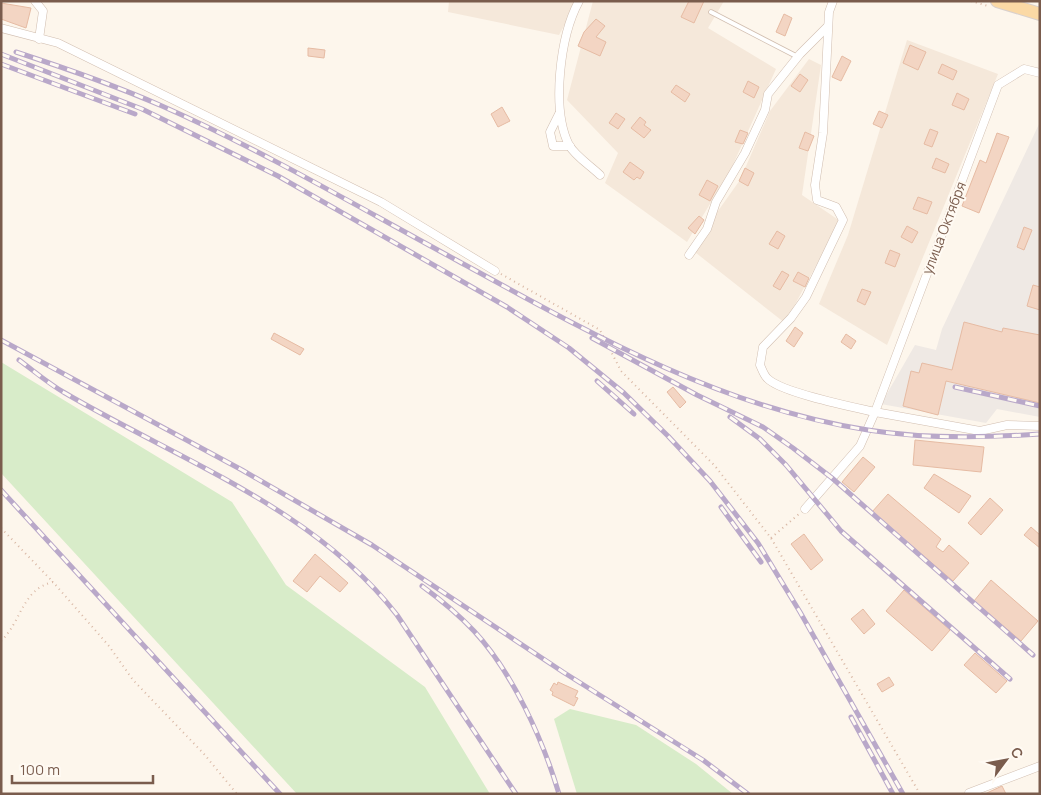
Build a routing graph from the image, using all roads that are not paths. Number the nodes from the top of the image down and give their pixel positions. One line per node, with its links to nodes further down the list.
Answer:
1 (35, 1): 9 (street)
2 (579, 1): 12 (street)
3 (834, 1): 7 (street)
4 (997, 1): 6 (main road)
5 (711, 12): 10 (lane)
6 (1040, 14)
7 (827, 27): 10 (street); 17 (street)
8 (1, 28): 9 (street)
9 (39, 39): 16 (street)
10 (798, 56): 15 (street)
11 (1040, 73): 17 (street, улица Октября)
12 (559, 114): 13 (street); 13 (street)
13 (570, 146): 14 (street)
14 (600, 175)
15 (689, 255)
16 (495, 271)
17 (875, 412): 18 (street); 19 (street, улица Октября)
18 (1040, 426)
19 (805, 509)
20 (1040, 766): 21 (street)
21 (969, 792)

